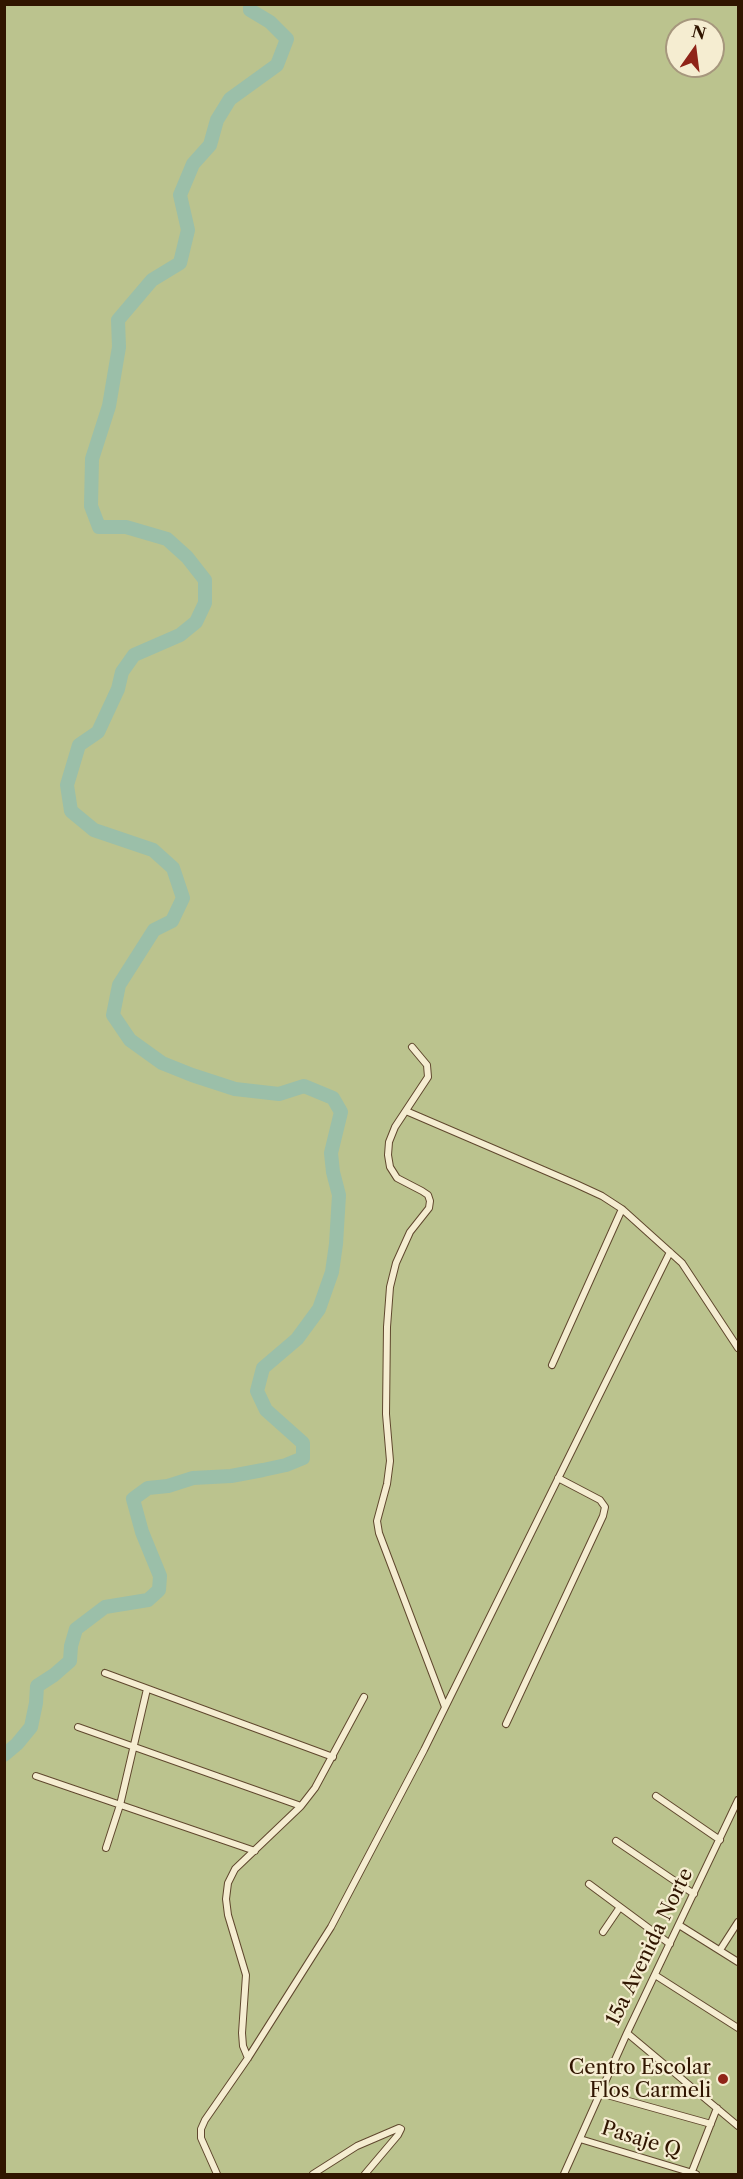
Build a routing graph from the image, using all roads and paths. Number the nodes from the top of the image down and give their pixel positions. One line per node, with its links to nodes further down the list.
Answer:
1 (412, 1047): 2 (street)
2 (406, 1111): 3 (street); 11 (street)
3 (622, 1209): 4 (street); 6 (street)
4 (670, 1252): 5 (street); 7 (street)
5 (738, 1348)
6 (552, 1365)
7 (558, 1478): 11 (street); 12 (street)
8 (105, 1673): 9 (street)
9 (147, 1689): 14 (street); 15 (street)
10 (364, 1697): 15 (street)
11 (445, 1707): 37 (street)
12 (506, 1724)
13 (78, 1727): 14 (street)
14 (134, 1747): 19 (street); 20 (street)
15 (333, 1757): 20 (street)
16 (36, 1776): 19 (street)
17 (656, 1796): 21 (street)
18 (738, 1800): 21 (street, 15a Avenida Norte)
19 (120, 1805): 23 (street); 24 (street)
20 (301, 1806): 24 (street)
21 (720, 1840): 26 (street, 15a Avenida Norte)
22 (616, 1841): 26 (street)
23 (105, 1848)
24 (255, 1851): 37 (street)
25 (589, 1884): 27 (street)
26 (694, 1894): 29 (street, 15a Avenida Norte)
27 (620, 1907): 30 (street); 31 (street)
28 (738, 1922): 32 (street)
29 (679, 1925): 31 (street, 15a Avenida Norte); 32 (street)
30 (603, 1932)
31 (670, 1944): 34 (street, 15a Avenida Norte)
32 (720, 1950): 33 (street)
33 (738, 1962)
34 (655, 1975): 35 (street); 36 (street, 15a Avenida Norte)
35 (738, 2028)
36 (627, 2033): 38 (street, 15a Avenida Norte); 39 (street)
37 (248, 2058): 44 (street)
38 (600, 2093): 40 (street); 42 (street, 15a Avenida Norte)
39 (717, 2108): 40 (street); 41 (street)
40 (711, 2124): 43 (street)
41 (738, 2126)
42 (580, 2139): 43 (street, Pasaje Q); 47 (street, 15a Avenida Norte)
43 (693, 2174)
44 (217, 2175)
45 (313, 2175): 46 (street)
46 (365, 2175)
47 (564, 2175)

